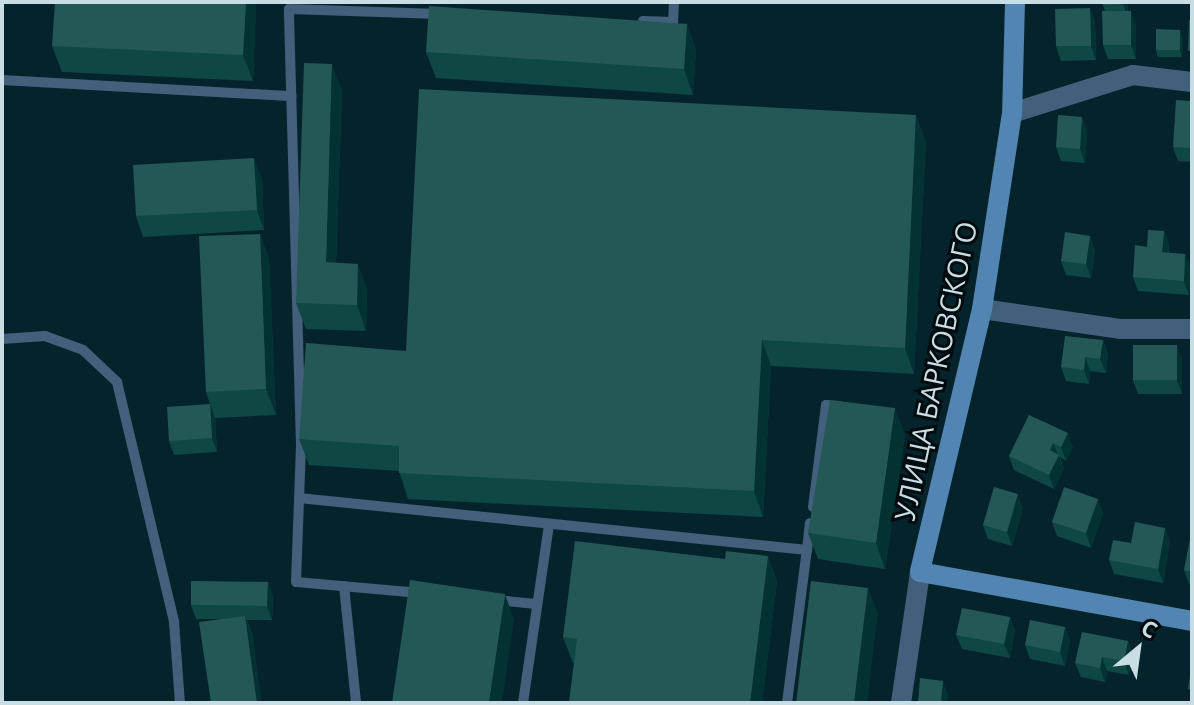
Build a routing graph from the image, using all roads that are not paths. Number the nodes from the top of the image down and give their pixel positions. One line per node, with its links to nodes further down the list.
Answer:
1 (674, 2): 4 (lane)
2 (1015, 2): 8 (street, УЛИЦА БАРКОВСКОГО)
3 (449, 14): 7 (lane)
4 (625, 20)
5 (2, 80): 7 (lane)
6 (1192, 82): 8 (street)
7 (292, 96): 13 (lane)
8 (1012, 113): 9 (street, УЛИЦА БАРКОВСКОГО)
9 (982, 309): 10 (street); 16 (street, УЛИЦА БАРКОВСКОГО)
10 (1192, 329)
11 (2, 339): 22 (lane)
12 (854, 407): 15 (lane)
13 (299, 498): 14 (lane); 17 (lane)
14 (549, 524): 15 (lane); 20 (lane)
15 (807, 550): 25 (lane)
16 (920, 572): 21 (street); 26 (street, УЛИЦА БАРКОВСКОГО)
17 (344, 586): 18 (lane); 23 (lane)
18 (433, 594)
19 (477, 598): 20 (lane)
20 (536, 604): 24 (lane)
21 (1192, 621)
22 (180, 703)
23 (356, 703)
24 (523, 703)
25 (787, 703)
26 (901, 703)

